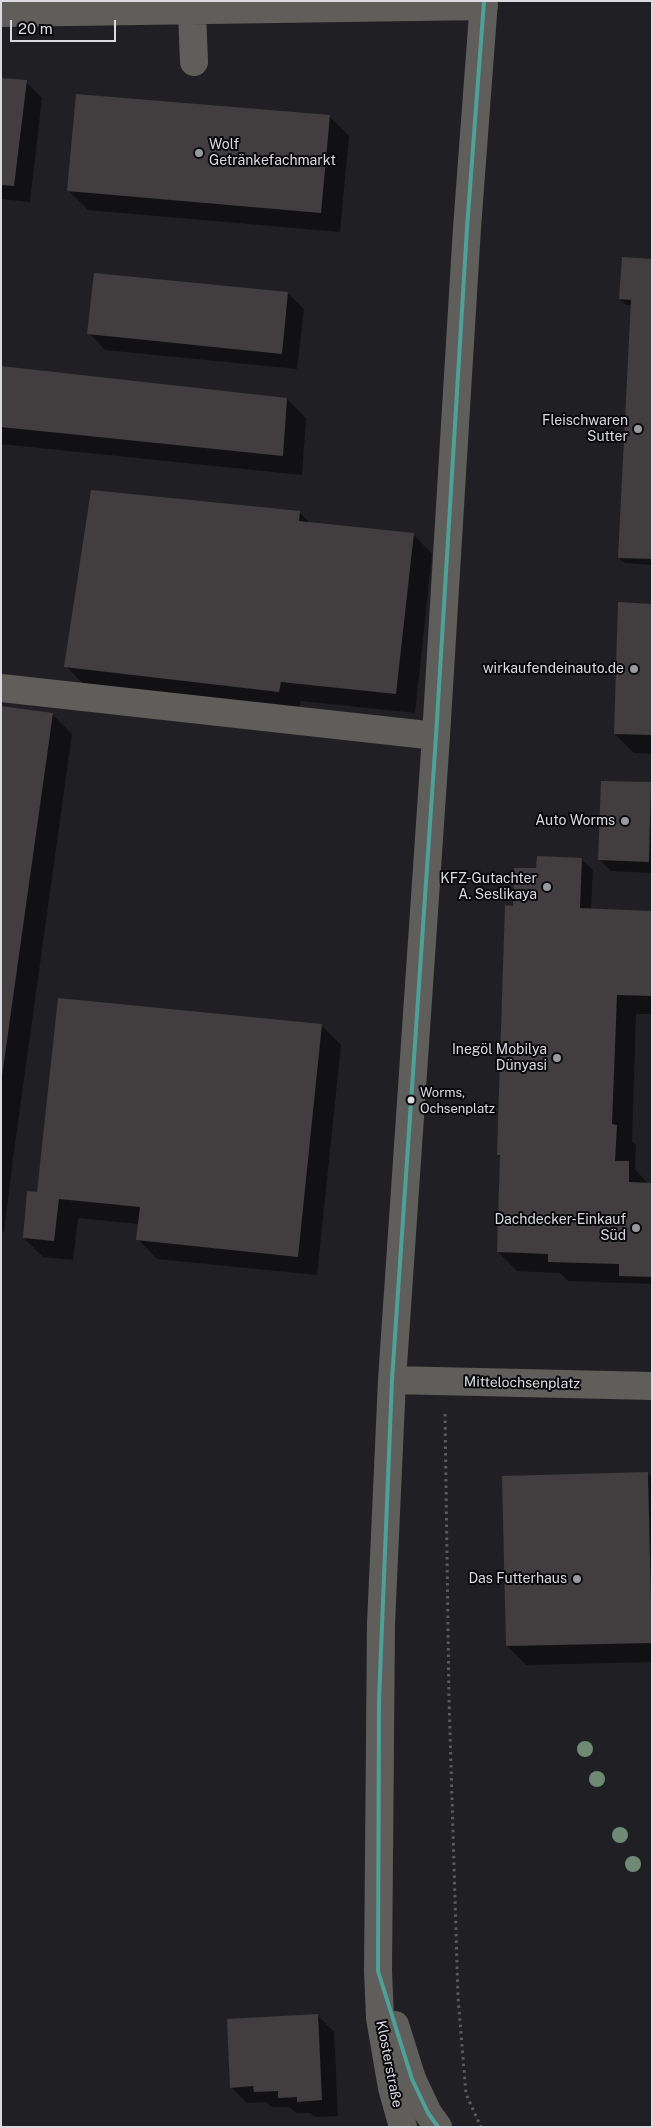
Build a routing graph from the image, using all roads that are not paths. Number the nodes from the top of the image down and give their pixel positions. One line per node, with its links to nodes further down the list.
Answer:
1 (484, 4): 2 (street); 6 (street, Klosterstraße)
2 (192, 12): 3 (street); 4 (street)
3 (1, 14)
4 (194, 62)
5 (1, 688): 6 (street)
6 (436, 736): 7 (street, Klosterstraße)
7 (392, 1380): 8 (street, Mittelochsenplatz); 9 (street, Klosterstraße)
8 (652, 1386)
9 (378, 1971): 10 (street, Klosterstraße); 11 (street, Klosterstraße)
10 (403, 2127)
11 (438, 2127)

